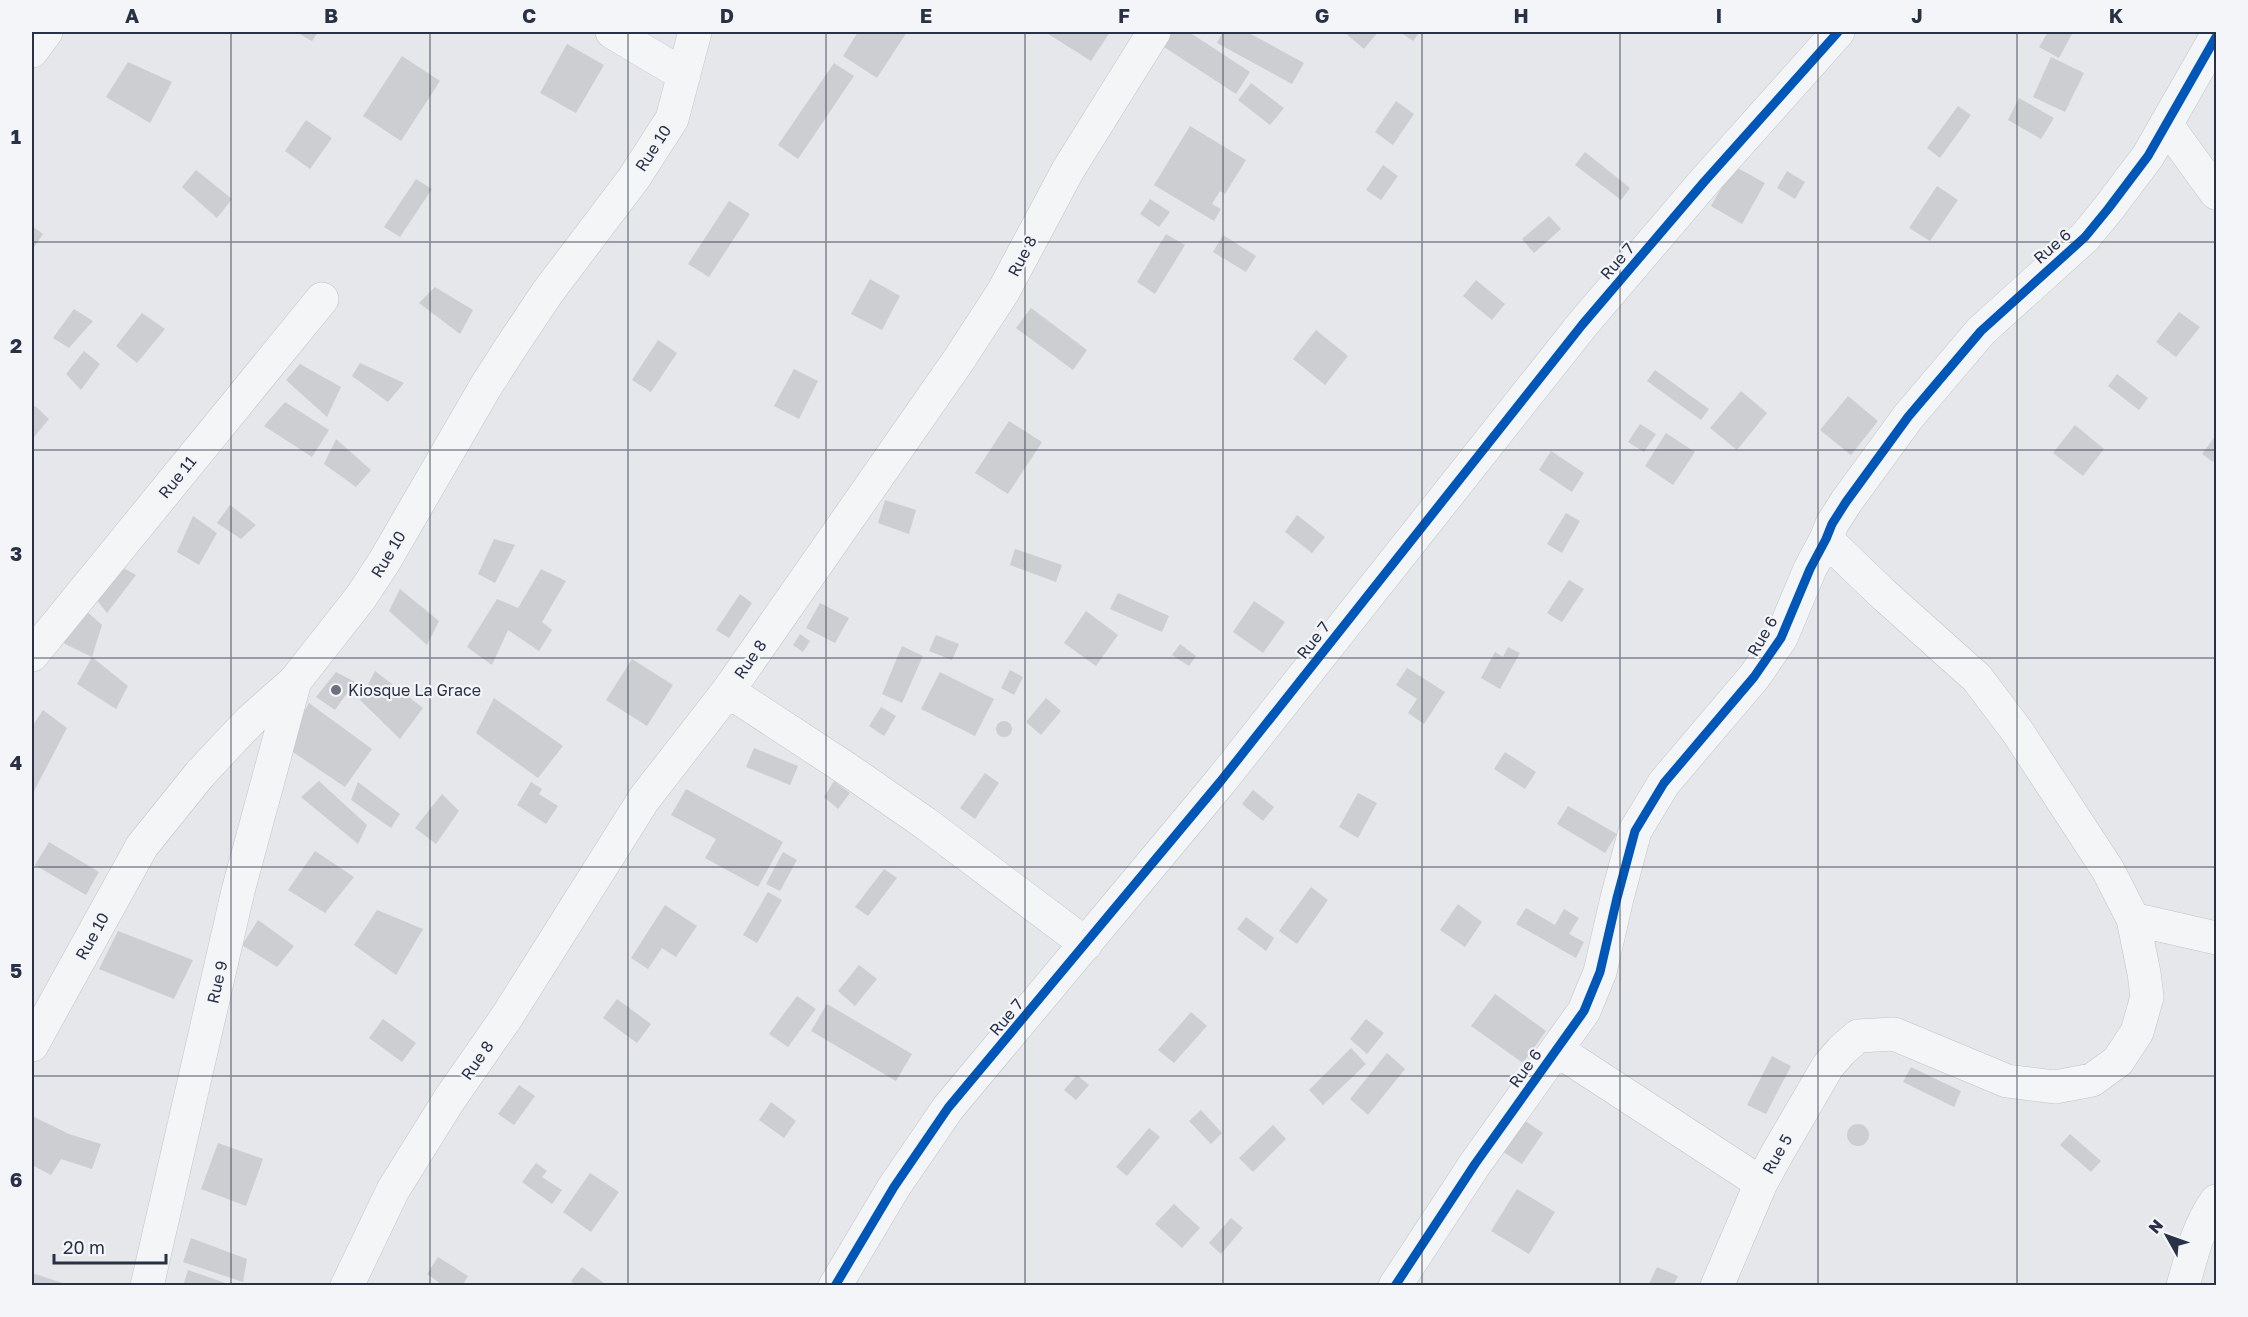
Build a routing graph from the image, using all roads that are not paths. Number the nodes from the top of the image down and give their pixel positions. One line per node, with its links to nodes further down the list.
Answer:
1 (46, 32): 7 (street)
2 (612, 32): 8 (street)
3 (695, 32): 8 (street, Rue 10)
4 (1154, 32): 15 (street, Rue 8)
5 (1838, 32): 18 (street, Rue 7)
6 (2217, 37): 9 (street, Rue 6)
7 (32, 51)
8 (684, 75): 14 (street, Rue 10)
9 (2166, 124): 10 (street); 12 (street, Rue 6)
10 (2217, 193)
11 (322, 299): 13 (street, Rue 11)
12 (1826, 539): 16 (street); 20 (street, Rue 6)
13 (32, 655)
14 (295, 681): 19 (street, Rue 10); 23 (street, Rue 9)
15 (728, 691): 18 (street); 24 (street, Rue 8)
16 (2133, 919): 17 (street); 21 (street, Rue 5)
17 (2217, 938)
18 (1086, 944): 25 (street, Rue 7)
19 (32, 1045)
20 (1557, 1050): 21 (street); 26 (street, Rue 6)
21 (1761, 1183): 27 (street, Rue 5)
22 (2217, 1201): 28 (street)
23 (147, 1286)
24 (347, 1286)
25 (834, 1286)
26 (1395, 1286)
27 (1717, 1286)
28 (2183, 1286)

